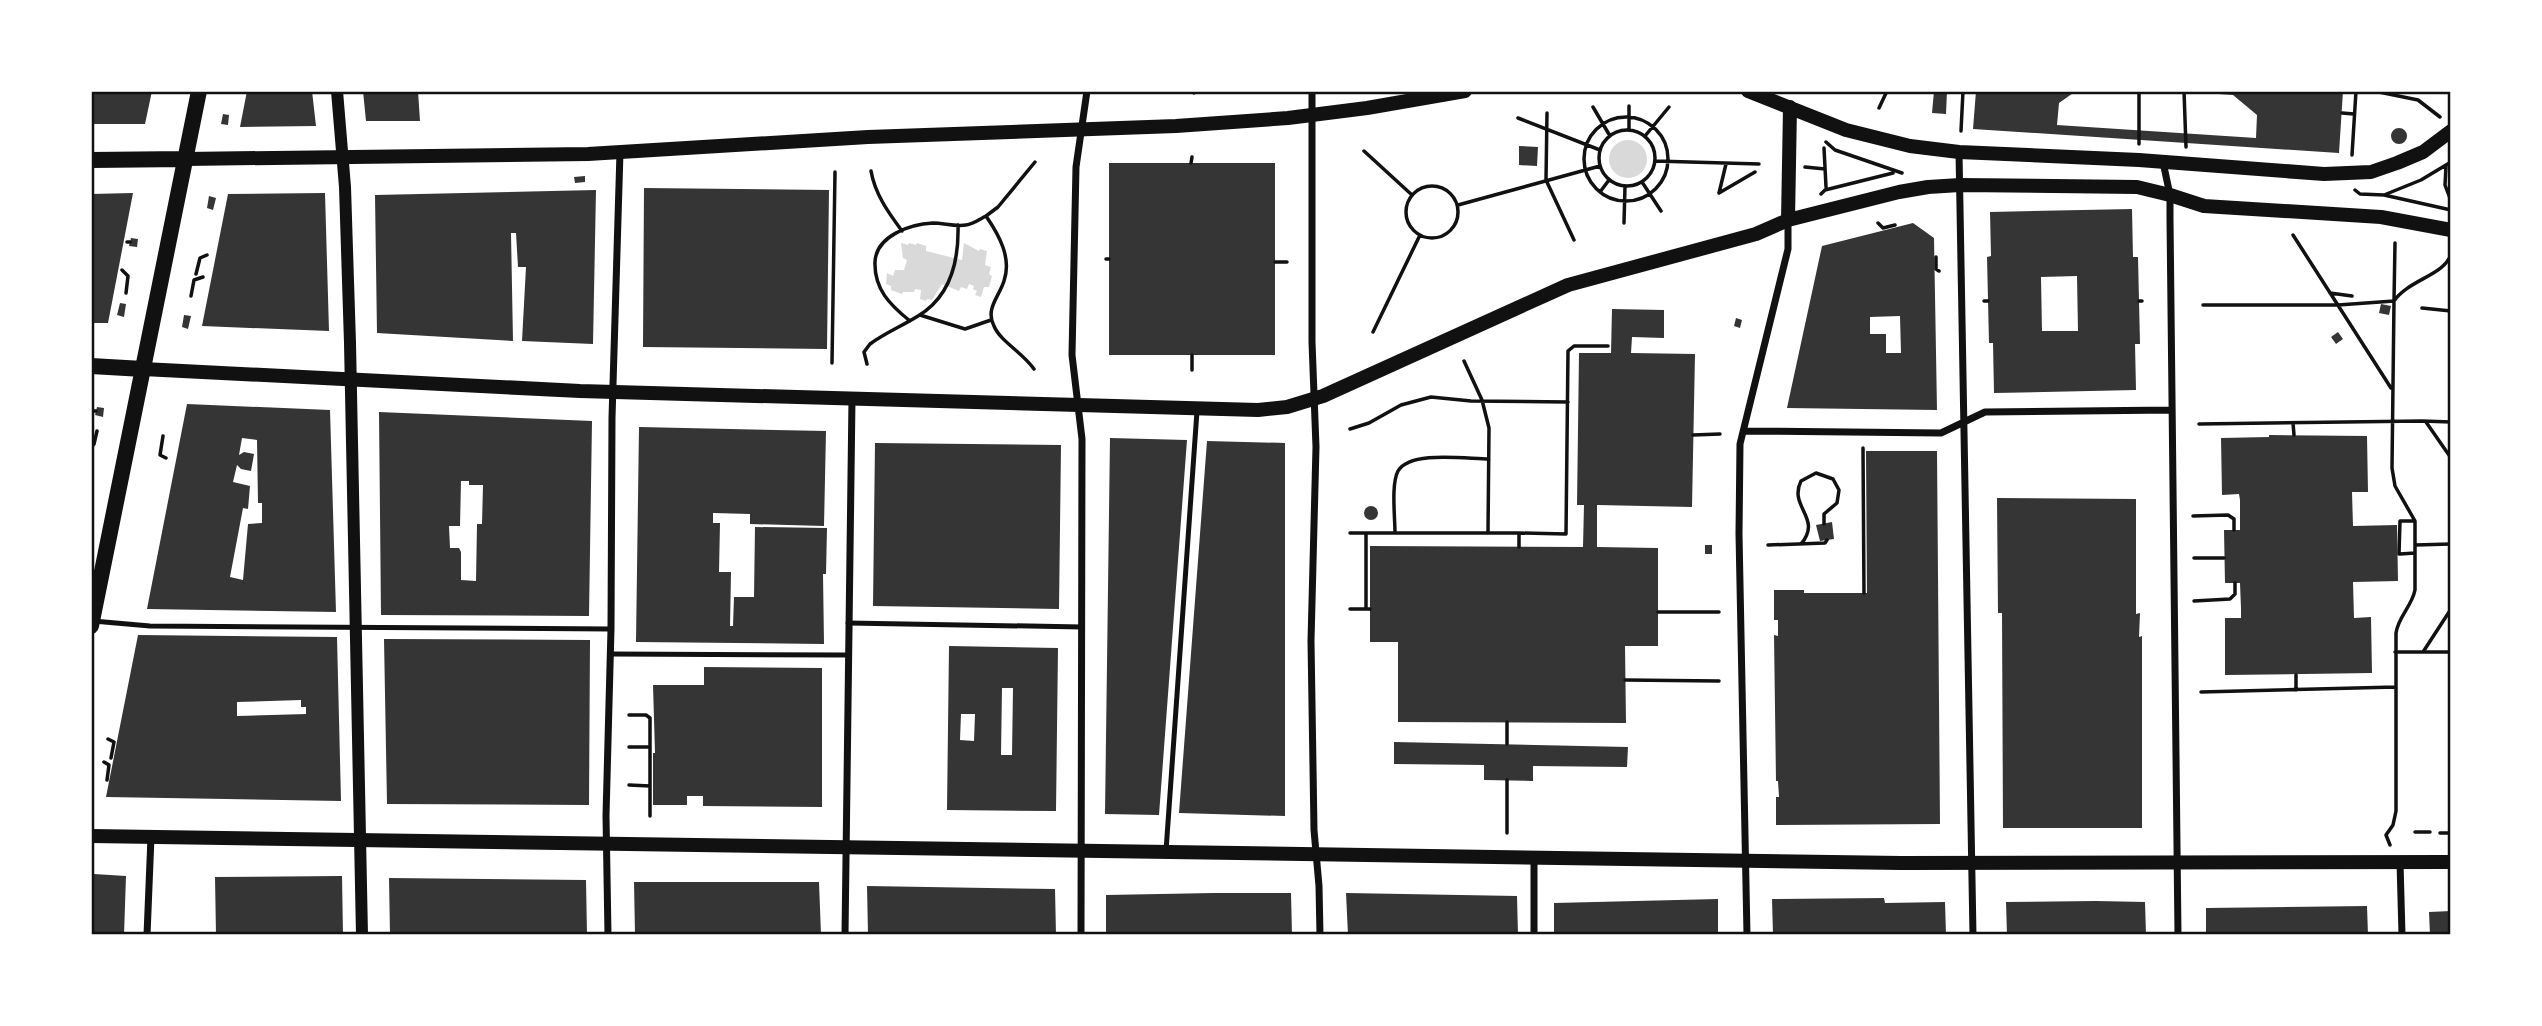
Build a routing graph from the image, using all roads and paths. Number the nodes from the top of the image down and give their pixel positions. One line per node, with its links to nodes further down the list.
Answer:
1 (199, 91): 44 (main road)
2 (337, 91): 42 (street)
3 (1087, 91): 27 (street)
4 (1312, 91): 21 (street)
5 (1465, 91): 21 (main road)
6 (1748, 91): 16 (main road)
7 (1887, 91): 17 (path)
8 (1963, 91): 30 (path)
9 (2138, 91): 35 (path)
10 (2184, 91): 36 (path)
11 (2356, 91): 20 (path)
12 (2374, 91): 23 (path)
13 (1629, 106): 22 (path)
14 (1593, 107): 25 (path)
15 (1669, 107): 26 (path)
16 (1790, 107): 41 (main road); 81 (main road)
17 (1879, 108)
18 (1547, 113): 28 (path)
19 (2342, 113): 20 (path)
20 (2354, 114): 45 (path)
21 (1312, 115): 27 (main road); 128 (street)
22 (1629, 116): 25 (path); 26 (path); 29 (path)
23 (2440, 117)
24 (1518, 118): 28 (path)
25 (1603, 123): 32 (path); 34 (path)
26 (1653, 125): 33 (path); 48 (path)
27 (1082, 128): 40 (main road); 131 (street)
28 (1547, 129): 34 (path); 63 (path)
29 (1629, 130): 32 (path); 33 (path)
30 (1961, 131)
31 (2451, 131): 50 (main road)
32 (1610, 136): 38 (path)
33 (1644, 136): 47 (path)
34 (1586, 144): 38 (path); 59 (path)
35 (2138, 144)
36 (2186, 147)
37 (1824, 148): 58 (path)
38 (1600, 150): 55 (path)
39 (1364, 151): 72 (path)
40 (620, 152): 42 (main road); 126 (street)
41 (1959, 152): 50 (main road); 66 (street)
42 (343, 156): 44 (main road); 124 (street)
43 (1192, 157): 52 (path)
44 (185, 159): 46 (main road); 121 (main road)
45 (2352, 159)
46 (91, 160)
47 (1655, 161): 48 (path); 65 (path)
48 (1668, 161): 53 (path); 71 (path)
49 (1035, 162): 80 (path)
50 (2163, 162): 73 (street)
51 (2451, 162): 56 (path)
52 (1191, 163)
53 (1727, 164): 54 (path); 62 (path)
54 (1759, 164)
55 (1600, 166): 59 (path); 64 (path)
56 (2446, 166): 74 (path); 76 (path)
57 (1812, 168): 58 (path)
58 (1825, 169): 68 (path)
59 (1585, 170): 63 (path); 70 (path)
60 (871, 171): 87 (path)
61 (835, 172): 118 (path)
62 (1755, 173)
63 (1546, 180): 77 (path); 90 (path)
64 (1609, 180): 67 (path); 70 (path)
65 (1642, 182): 67 (path); 71 (path)
66 (1960, 185): 73 (main road); 81 (main road); 135 (street)
67 (1625, 186): 75 (path)
68 (1826, 187)
69 (2355, 188): 74 (path)
70 (1600, 193): 75 (path)
71 (1650, 194): 75 (path); 79 (path)
72 (1412, 195): 77 (path); 88 (path)
73 (2170, 195): 86 (main road); 133 (street)
74 (2384, 195): 78 (path)
75 (1625, 201): 82 (path)
76 (2451, 201)
77 (1458, 205): 88 (path)
78 (2451, 210)
79 (1661, 211)
80 (986, 216): 84 (path); 112 (path)
81 (1788, 220): 128 (main road); 142 (street)
82 (1624, 223)
83 (1878, 223): 85 (path)
84 (958, 225): 87 (path); 111 (path)
85 (1895, 225)
86 (2451, 230)
87 (902, 231): 113 (path)
88 (1420, 235): 114 (path)
89 (2293, 235): 102 (path)
90 (1574, 240)
91 (2395, 243): 105 (path)
92 (2451, 254): 105 (path)
93 (207, 255): 99 (path)
94 (1936, 257): 98 (path)
95 (1275, 262): 96 (path)
96 (1287, 262)
97 (122, 270): 101 (path)
98 (1939, 271)
99 (196, 274)
100 (202, 277): 103 (path)
101 (126, 293)
102 (2330, 293): 104 (path); 108 (path)
103 (191, 296)
104 (2352, 296)
105 (2394, 301): 108 (path); 125 (path)
106 (2451, 303): 110 (path)
107 (2203, 304): 108 (path)
108 (2338, 305): 125 (path)
109 (2422, 308): 110 (path)
110 (2450, 311)
111 (920, 315): 112 (path); 113 (path)
112 (992, 320): 122 (path)
113 (910, 321): 119 (path)
114 (1373, 332)
115 (1608, 346): 130 (path)
116 (1192, 355): 123 (path)
117 (1464, 361): 129 (path)
118 (832, 363)
119 (867, 364)
120 (91, 366): 121 (main road)
121 (143, 369): 124 (main road); 178 (main road)
122 (1034, 369)
123 (1192, 370)
124 (351, 379): 126 (main road); 179 (street)
125 (2392, 390): 136 (path)
126 (613, 392): 127 (main road); 181 (street)
127 (852, 399): 131 (main road); 177 (street)
128 (1314, 400): 132 (main road); 219 (street)
129 (1482, 400): 130 (path); 140 (path); 151 (path)
130 (1568, 402): 160 (path)
131 (1079, 406): 132 (main road); 180 (street)
132 (1197, 409): 218 (lane)
133 (2172, 410): 135 (street); 225 (street)
134 (2425, 421): 136 (path); 137 (path); 150 (path)
135 (1964, 422): 142 (street); 224 (street)
136 (2392, 422): 138 (path); 153 (path)
137 (2451, 422)
138 (2294, 423): 139 (path); 145 (path)
139 (2199, 424)
140 (1350, 429)
141 (97, 431): 147 (path)
142 (1744, 431): 221 (street)
143 (1720, 434): 144 (path)
144 (1693, 435)
145 (2294, 435)
146 (163, 436): 149 (path)
147 (91, 448)
148 (1863, 448): 171 (path)
149 (166, 458)
150 (2451, 458)
151 (1489, 459): 158 (path); 159 (path)
152 (2193, 516): 155 (path)
153 (2415, 521): 165 (path); 167 (path)
154 (1824, 524): 162 (path)
155 (2234, 530)
156 (1350, 533): 157 (path)
157 (1366, 533): 158 (path); 173 (path)
158 (1395, 533): 159 (path)
159 (1488, 533): 160 (path)
160 (1519, 533): 166 (path)
161 (1828, 540): 162 (path)
162 (1801, 544): 164 (path)
163 (2451, 544): 165 (path)
164 (1768, 545)
165 (2415, 545): 167 (path)
166 (1519, 547)
167 (2415, 553): 182 (path)
168 (2194, 558): 169 (path)
169 (2224, 558)
170 (2235, 583): 172 (path)
171 (1864, 593)
172 (2194, 601)
173 (1350, 609)
174 (2451, 609): 183 (path)
175 (1658, 612): 176 (path)
176 (1718, 612)
177 (848, 623): 180 (lane); 186 (street)
178 (92, 624): 179 (lane)
179 (357, 626): 181 (lane); 214 (street)
180 (1082, 627): 217 (street)
181 (611, 629): 185 (street)
182 (2395, 652): 183 (path); 190 (path)
183 (2423, 652): 184 (path)
184 (2451, 652)
185 (611, 654): 186 (lane); 215 (street)
186 (847, 654): 216 (street)
187 (2297, 675): 191 (path)
188 (1625, 680): 189 (path)
189 (1719, 681)
190 (2396, 687): 191 (path); 213 (path)
191 (2296, 690): 192 (path)
192 (2201, 692)
193 (629, 715): 198 (path)
194 (1507, 722): 196 (path)
195 (108, 739): 199 (path)
196 (1507, 744)
197 (629, 747): 198 (path)
198 (650, 747): 204 (path)
199 (111, 758)
200 (104, 762): 201 (path)
201 (107, 780)
202 (1507, 780): 208 (path)
203 (629, 785): 204 (path)
204 (650, 786): 205 (path)
205 (650, 816)
206 (2415, 832): 207 (path)
207 (2430, 832)
208 (1507, 833)
209 (2440, 833): 210 (path)
210 (2451, 833)
211 (91, 836): 212 (main road)
212 (151, 837): 214 (main road); 226 (street)
213 (2386, 839)
214 (360, 840): 215 (main road); 227 (street)
215 (607, 844): 216 (main road); 228 (street)
216 (844, 846): 217 (main road); 229 (street)
217 (1080, 850): 218 (main road); 230 (street)
218 (1166, 851): 219 (main road)
219 (1316, 856): 220 (main road); 231 (street)
220 (1534, 859): 221 (main road); 232 (street)
221 (1747, 862): 224 (main road); 233 (street)
222 (2400, 862): 223 (main road); 225 (main road); 236 (street)
223 (2451, 862)
224 (1972, 864): 225 (main road); 234 (street)
225 (2177, 864): 235 (street)
226 (147, 935)
227 (362, 935)
228 (608, 935)
229 (845, 935)
230 (1081, 935)
231 (1320, 935)
232 (1534, 935)
233 (1747, 935)
234 (1973, 935)
235 (2178, 935)
236 (2402, 935)

